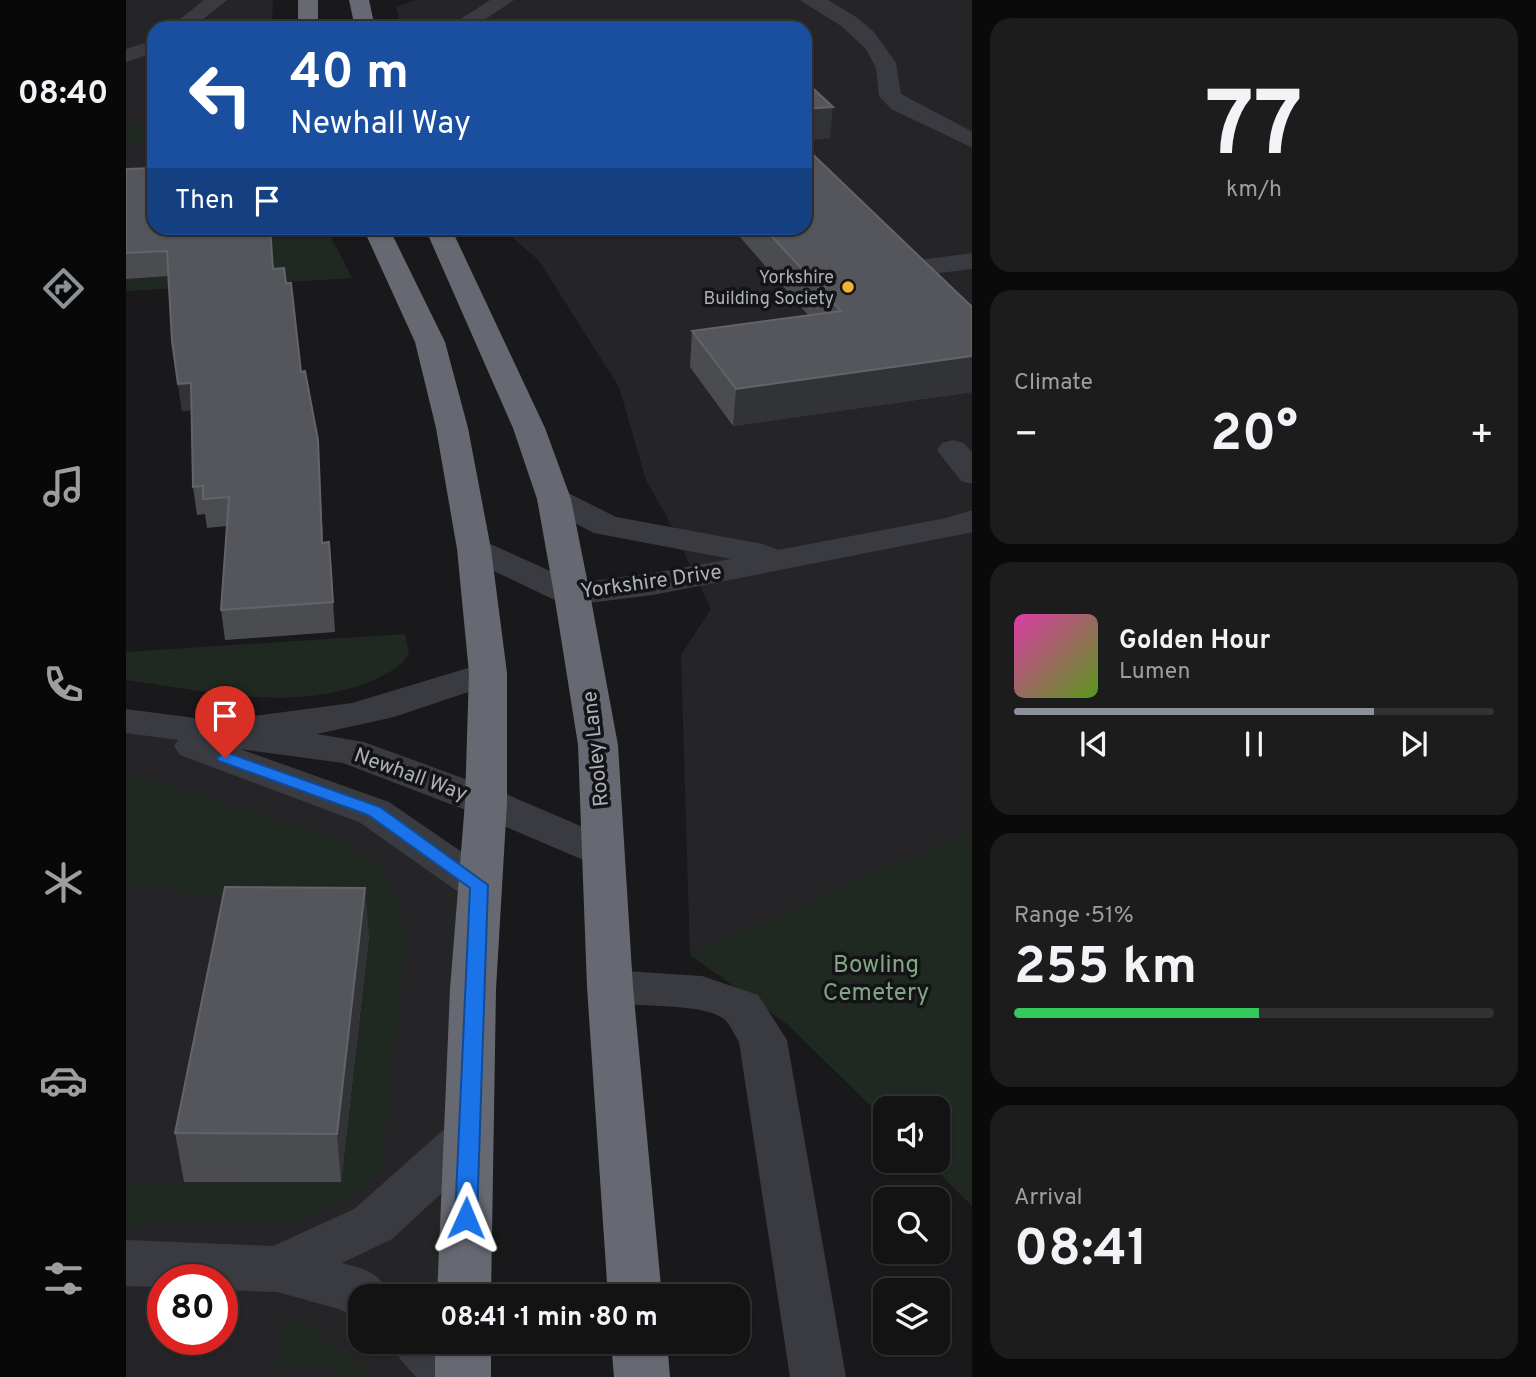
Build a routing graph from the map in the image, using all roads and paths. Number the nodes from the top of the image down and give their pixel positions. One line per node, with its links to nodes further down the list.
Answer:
1 (217, 0): 6 (street)
2 (308, 0): 7 (highway)
3 (359, 0): 8 (highway)
4 (504, 0): 9 (street)
5 (810, 0): 12 (street)
6 (188, 21)
7 (308, 21)
8 (364, 21)
9 (469, 21)
10 (147, 48): 11 (street)
11 (126, 56)
12 (972, 141)
13 (379, 235): 19 (highway)
14 (441, 235): 17 (highway, Rooley Lane)
15 (972, 261): 16 (street)
16 (943, 296)
17 (554, 499): 20 (street, Yorkshire Drive); 21 (highway, Rooley Lane)
18 (972, 520): 20 (street, Yorkshire Drive)
19 (474, 550): 21 (street, Yorkshire Drive); 22 (highway)
20 (793, 558): 21 (street, Yorkshire Drive)
21 (572, 594): 25 (highway, Rooley Lane)
22 (488, 673): 23 (street, Newhall Way); 24 (highway)
23 (126, 721): 24 (street, Newhall Way); 26 (street)
24 (486, 802): 25 (street, Newhall Way); 26 (highway)
25 (604, 852): 27 (highway, Rooley Lane)
26 (479, 885): 28 (highway)
27 (610, 987): 32 (highway, Rooley Lane); 40 (street)
28 (467, 1139): 30 (street); 31 (highway)
29 (126, 1263): 30 (street)
30 (277, 1269): 33 (street)
31 (464, 1284)
32 (634, 1284)
33 (348, 1288)
34 (431, 1354): 37 (street)
35 (463, 1354): 38 (highway)
36 (640, 1354): 39 (highway)
37 (453, 1377)
38 (463, 1377)
39 (642, 1377)
40 (818, 1377)

